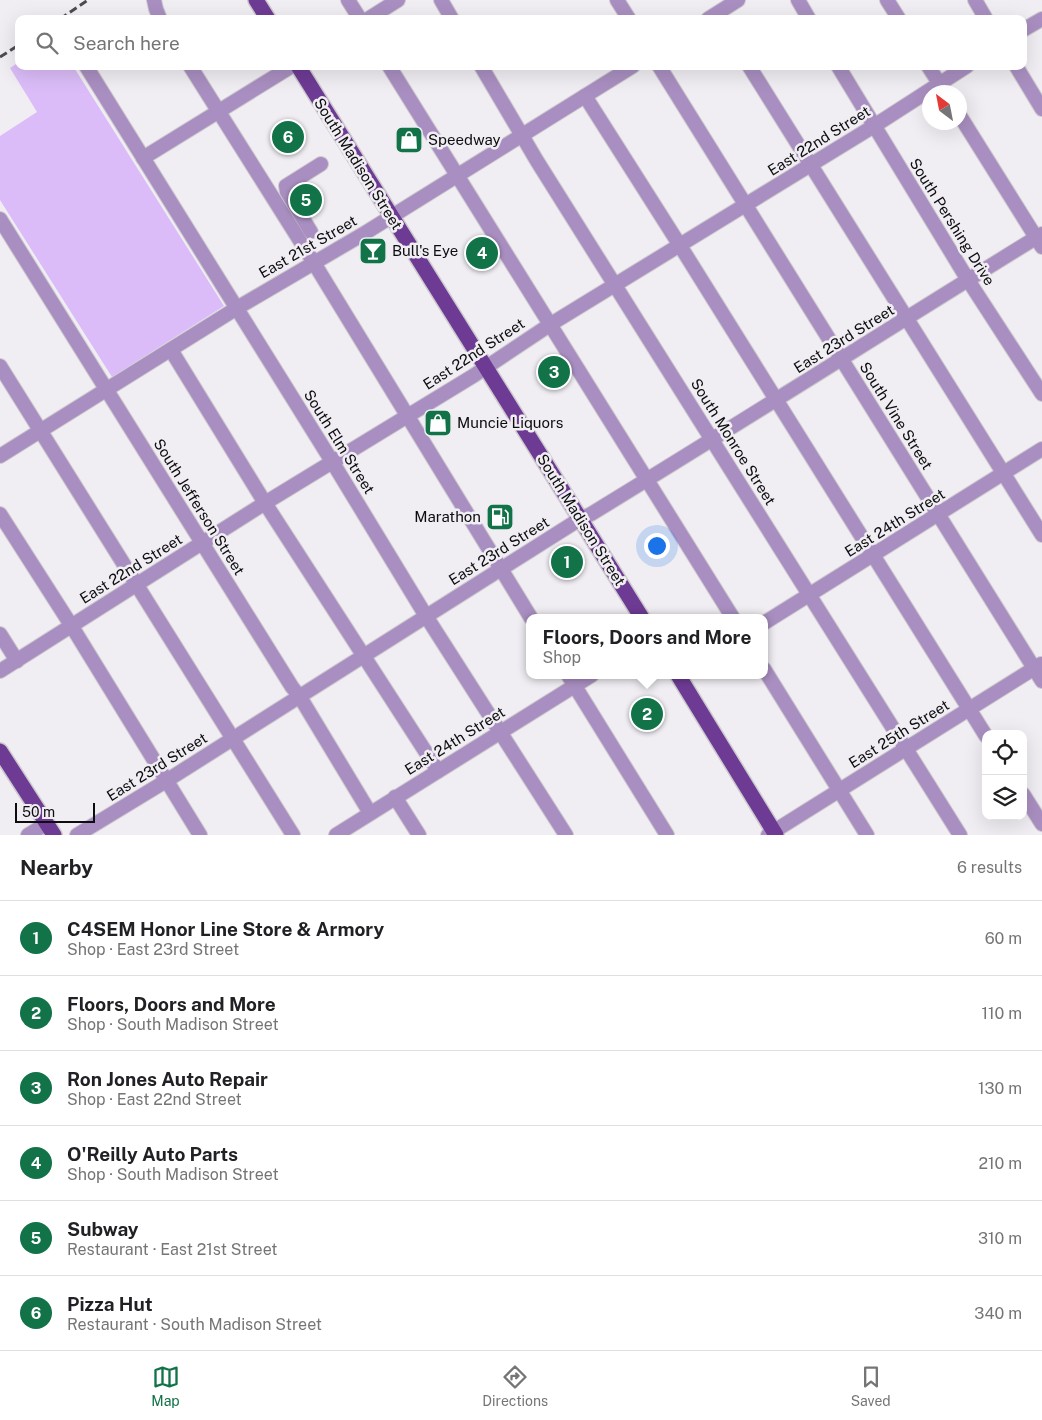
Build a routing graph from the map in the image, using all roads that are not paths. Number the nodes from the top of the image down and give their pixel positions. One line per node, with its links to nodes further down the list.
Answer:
1 (154, 0): 11 (street)
2 (256, 0): 12 (main road)
3 (348, 0): 13 (street)
4 (398, 0): 14 (street)
5 (441, 0): 15 (street)
6 (617, 0): 16 (street)
7 (738, 0): 17 (street)
8 (798, 0): 18 (street)
9 (887, 0): 19 (street)
10 (975, 0): 20 (street)
11 (158, 15)
12 (265, 15)
13 (357, 15)
14 (374, 15)
15 (450, 15)
16 (626, 15)
17 (717, 15)
18 (807, 15)
19 (896, 15)
20 (984, 15)
21 (1042, 19): 22 (street)
22 (1027, 28)
23 (88, 70): 45 (street, South Elm Street)
24 (193, 70): 41 (street)
25 (286, 70): 41 (street)
26 (300, 70): 50 (main road, South Madison Street)
27 (391, 70): 48 (street)
28 (483, 70): 44 (street, South Monroe Street)
29 (627, 70): 38 (street, East 21st Street)
30 (662, 70): 49 (street, South Vine Street)
31 (751, 70): 47 (street)
32 (840, 70): 42 (street, South Pershing Drive)
33 (931, 70): 36 (street)
34 (962, 70): 37 (street, East 22nd Street)
35 (1018, 70): 40 (street)
36 (940, 85)
37 (945, 85)
38 (585, 96): 44 (street, East 21st Street); 55 (street)
39 (922, 99): 42 (street, East 22nd Street)
40 (1042, 109)
41 (219, 111): 45 (street); 56 (street)
42 (874, 126): 47 (street, East 22nd Street); 57 (street, South Pershing Drive)
43 (967, 127): 53 (street)
44 (522, 135): 48 (street, East 21st Street); 58 (street, South Monroe Street)
45 (143, 158): 59 (street, South Elm Street)
46 (322, 164): 52 (street)
47 (811, 165): 49 (street, East 22nd Street); 60 (street)
48 (456, 176): 50 (street, East 21st Street); 61 (street)
49 (746, 205): 55 (street, East 22nd Street); 63 (street, South Vine Street)
50 (391, 217): 56 (street, East 21st Street); 65 (main road, South Madison Street)
51 (0, 219): 54 (street, South Jefferson Street)
52 (311, 232)
53 (1040, 239): 57 (street, East 23rd Street)
54 (5, 240): 66 (street, South Jefferson Street)
55 (679, 244): 58 (street, East 22nd Street); 68 (street)
56 (314, 263): 59 (street, East 21st Street); 69 (street)
57 (968, 280): 60 (street, East 23rd Street); 67 (street, South Pershing Drive)
58 (615, 285): 61 (street, East 22nd Street); 71 (street, South Monroe Street)
59 (236, 308): 62 (street, East 21st Street); 74 (street, South Elm Street)
60 (907, 319): 63 (street, East 23rd Street); 75 (street)
61 (551, 324): 65 (street, East 22nd Street); 76 (street)
62 (171, 350): 66 (street, East 21st Street); 77 (street)
63 (842, 360): 68 (street, East 23rd Street); 79 (street, South Vine Street)
64 (0, 366): 70 (street)
65 (486, 367): 69 (street, East 22nd Street); 80 (main road, South Madison Street)
66 (107, 390): 70 (street, East 21st Street); 82 (street, South Jefferson Street)
67 (1042, 394)
68 (775, 400): 71 (street, East 23rd Street); 83 (street)
69 (407, 416): 74 (street, East 22nd Street); 84 (street)
70 (39, 431): 73 (street, East 21st Street); 85 (street)
71 (712, 439): 76 (street, East 23rd Street); 86 (street, South Monroe Street)
72 (1042, 449): 75 (street, East 24th Street)
73 (0, 456)
74 (333, 463): 77 (street, East 22nd Street); 90 (street, South Elm Street)
75 (1003, 473): 79 (street, East 24th Street); 81 (street)
76 (646, 480): 80 (street, East 23rd Street); 89 (street)
77 (265, 502): 82 (street, East 22nd Street); 94 (street)
78 (0, 514): 92 (street)
79 (939, 514): 83 (street, East 24th Street); 96 (street, South Vine Street)
80 (580, 519): 84 (street, East 23rd Street); 88 (main road, South Madison Street)
81 (1042, 535)
82 (202, 543): 85 (street, East 22nd Street); 102 (street, South Jefferson Street)
83 (873, 556): 86 (street, East 24th Street); 103 (street)
84 (500, 570): 87 (street); 90 (street, East 23rd Street)
85 (136, 586): 92 (street, East 22nd Street); 106 (street)
86 (810, 595): 91 (street, East 24th Street); 107 (street, South Monroe Street)
87 (528, 614)
88 (639, 614)
89 (730, 614)
90 (426, 616): 94 (street, East 23rd Street); 105 (street, South Elm Street)
91 (768, 621)
92 (71, 625): 95 (street, East 22nd Street); 110 (street)
93 (0, 634): 95 (street)
94 (363, 655): 102 (street, East 23rd Street); 109 (street)
95 (17, 660): 97 (street, East 22nd Street)
96 (1038, 666): 101 (street, South Vine Street); 103 (street, East 25th Street)
97 (0, 671)
98 (768, 676): 111 (street)
99 (681, 679): 117 (main road)
100 (571, 680): 105 (street, East 24th Street); 125 (street)
101 (1042, 681)
102 (300, 696): 106 (street, East 23rd Street); 114 (street, South Jefferson Street)
103 (969, 710): 104 (street); 107 (street, East 25th Street)
104 (982, 730)
105 (501, 731): 109 (street, East 24th Street); 124 (street, South Elm Street)
106 (232, 739): 110 (street, East 23rd Street); 121 (street)
107 (906, 749): 111 (street, East 25th Street); 127 (street, South Monroe Street)
108 (0, 751): 116 (main road)
109 (438, 771): 112 (street, East 24th Street)
110 (166, 781): 119 (street, East 23rd Street); 120 (street)
111 (839, 791): 117 (street, East 25th Street); 126 (street)
112 (395, 797): 114 (street, East 24th Street); 123 (street)
113 (1027, 800): 115 (street)
114 (370, 813): 122 (street, East 24th Street)
115 (1042, 824)
116 (50, 829): 118 (street)
117 (773, 834)
118 (28, 835)
119 (77, 835)
120 (200, 835)
121 (293, 835)
122 (336, 835)
123 (419, 835)
124 (566, 835)
125 (668, 835)
126 (867, 835)
127 (960, 835)

